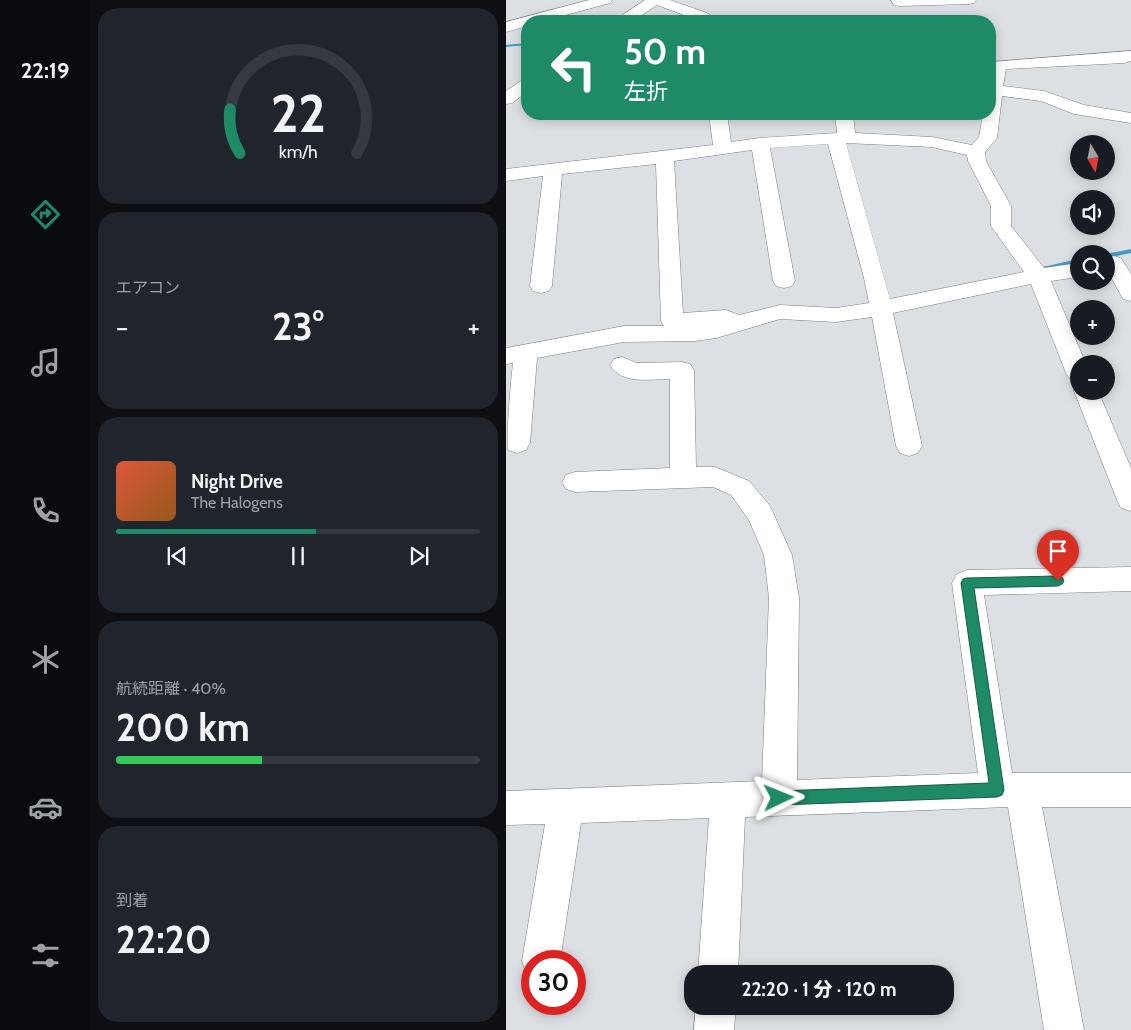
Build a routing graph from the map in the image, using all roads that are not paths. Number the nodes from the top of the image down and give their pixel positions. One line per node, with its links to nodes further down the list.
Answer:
1 (605, 0): 5 (street)
2 (655, 0): 6 (street); 7 (street)
3 (898, 0): 4 (street)
4 (968, 0)
5 (550, 15)
6 (632, 15)
7 (699, 15)
8 (521, 23): 9 (street)
9 (506, 27)
10 (1131, 56): 11 (street)
11 (996, 73)
12 (521, 90): 14 (street)
13 (996, 90): 15 (street)
14 (506, 99)
15 (1131, 118)
16 (719, 120): 21 (street)
17 (843, 120): 19 (street)
18 (990, 120): 22 (street)
19 (841, 139): 20 (street); 22 (street); 32 (street)
20 (760, 143): 21 (street); 29 (street)
21 (723, 149): 23 (street)
22 (976, 151): 28 (street)
23 (666, 157): 24 (street); 33 (street)
24 (553, 169): 25 (street); 30 (street)
25 (506, 174)
26 (1117, 262): 31 (street)
27 (1070, 271): 28 (street)
28 (1037, 273): 32 (street); 35 (street)
29 (784, 282)
30 (540, 286)
31 (1131, 294)
32 (881, 305): 33 (street); 39 (street)
33 (733, 321): 34 (street)
34 (516, 354): 38 (street)
35 (1071, 355)
36 (622, 365): 41 (street)
37 (1090, 400): 40 (street)
38 (517, 443)
39 (909, 446)
40 (1126, 476): 43 (street)
41 (683, 478): 42 (street); 47 (street)
42 (574, 482)
43 (1131, 500)
44 (1131, 579): 45 (street)
45 (1010, 790): 46 (street); 47 (street); 55 (street)
46 (1131, 790)
47 (779, 798): 48 (street)
48 (728, 800): 49 (street); 52 (street)
49 (566, 806): 50 (street); 51 (street)
50 (506, 808)
51 (543, 950)
52 (719, 965)
53 (715, 1015): 54 (street)
54 (714, 1030)
55 (1064, 1030)

